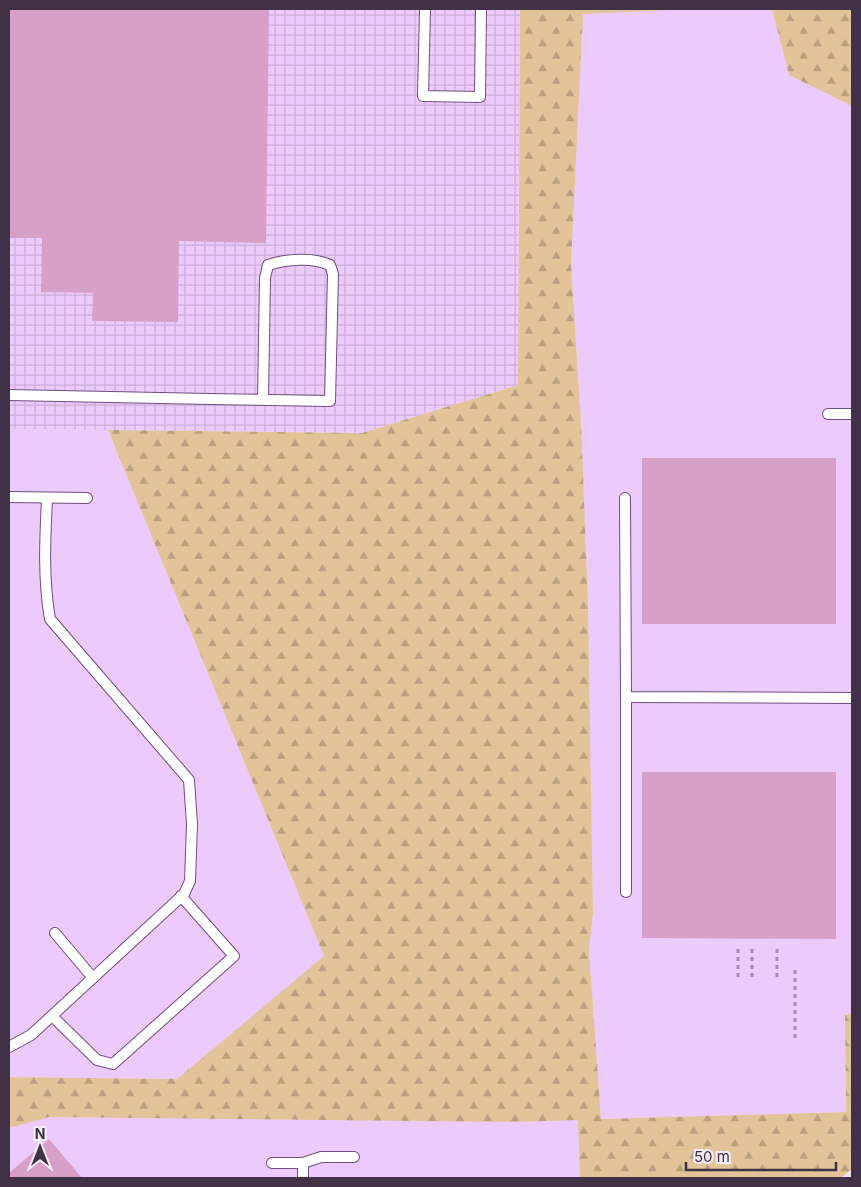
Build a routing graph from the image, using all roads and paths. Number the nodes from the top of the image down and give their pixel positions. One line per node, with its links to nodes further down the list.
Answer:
1 (424, 9): 2 (lane)
2 (481, 9)
3 (9, 395): 4 (lane)
4 (263, 400): 4 (lane)
5 (828, 414): 6 (lane)
6 (852, 414)
7 (9, 497): 10 (lane)
8 (87, 498): 10 (lane)
9 (625, 498): 11 (lane)
10 (47, 499): 14 (lane)
11 (626, 697): 12 (lane); 13 (lane)
12 (852, 698)
13 (626, 892)
14 (181, 896): 20 (lane); 24 (lane)
15 (55, 933): 20 (lane)
16 (738, 949): 21 (path)
17 (752, 949): 22 (path)
18 (777, 949): 23 (path)
19 (795, 970): 25 (path)
20 (93, 978): 24 (lane)
21 (738, 980)
22 (752, 980)
23 (777, 980)
24 (52, 1016): 26 (lane)
25 (795, 1038)
26 (9, 1047)
27 (354, 1157): 29 (lane)
28 (272, 1163): 29 (lane)
29 (303, 1163): 30 (lane)
30 (303, 1178)

